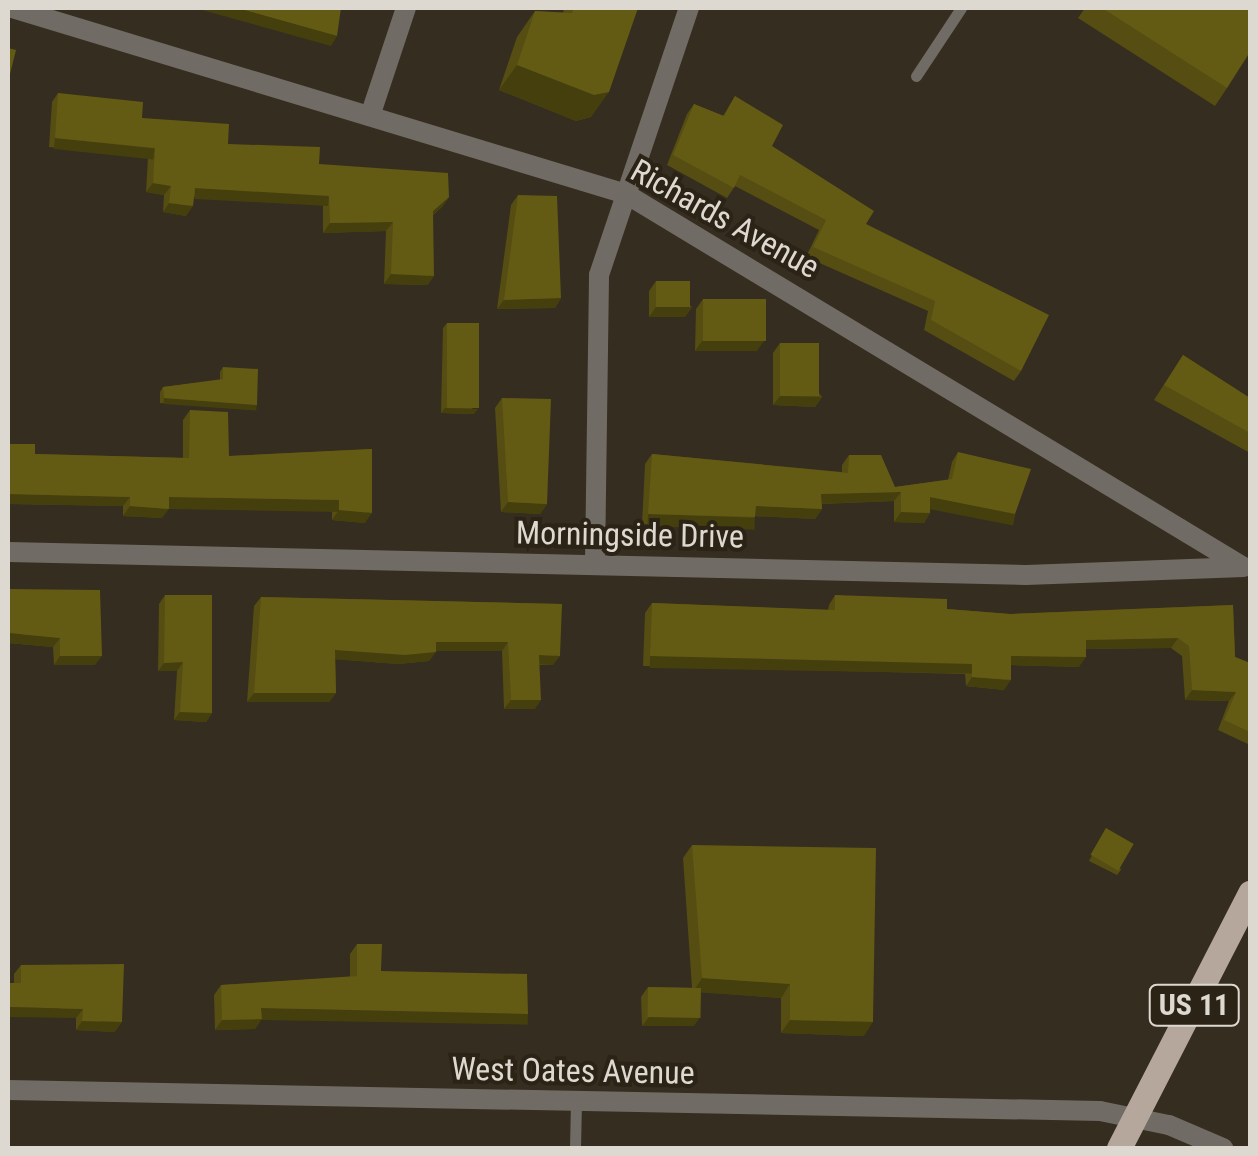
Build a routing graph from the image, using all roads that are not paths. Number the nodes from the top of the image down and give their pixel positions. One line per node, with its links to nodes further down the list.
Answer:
1 (12, 8): 6 (street, Richards Avenue)
2 (406, 8): 6 (street)
3 (690, 8): 7 (street)
4 (961, 8): 5 (lane)
5 (916, 76)
6 (370, 116): 7 (street, Richards Avenue)
7 (626, 194): 9 (street); 10 (street, Richards Avenue)
8 (8, 552): 9 (street, Morningside Drive)
9 (594, 564): 10 (street, Morningside Drive)
10 (1246, 568)
11 (1250, 893): 14 (main road, US 11)
12 (8, 1090): 13 (street, West Oates Avenue)
13 (576, 1101): 14 (street, West Oates Avenue); 15 (lane)
14 (1136, 1116): 16 (main road, US 11); 17 (street, West Oates Avenue)
15 (574, 1148)
16 (1119, 1148)
17 (1223, 1148)

